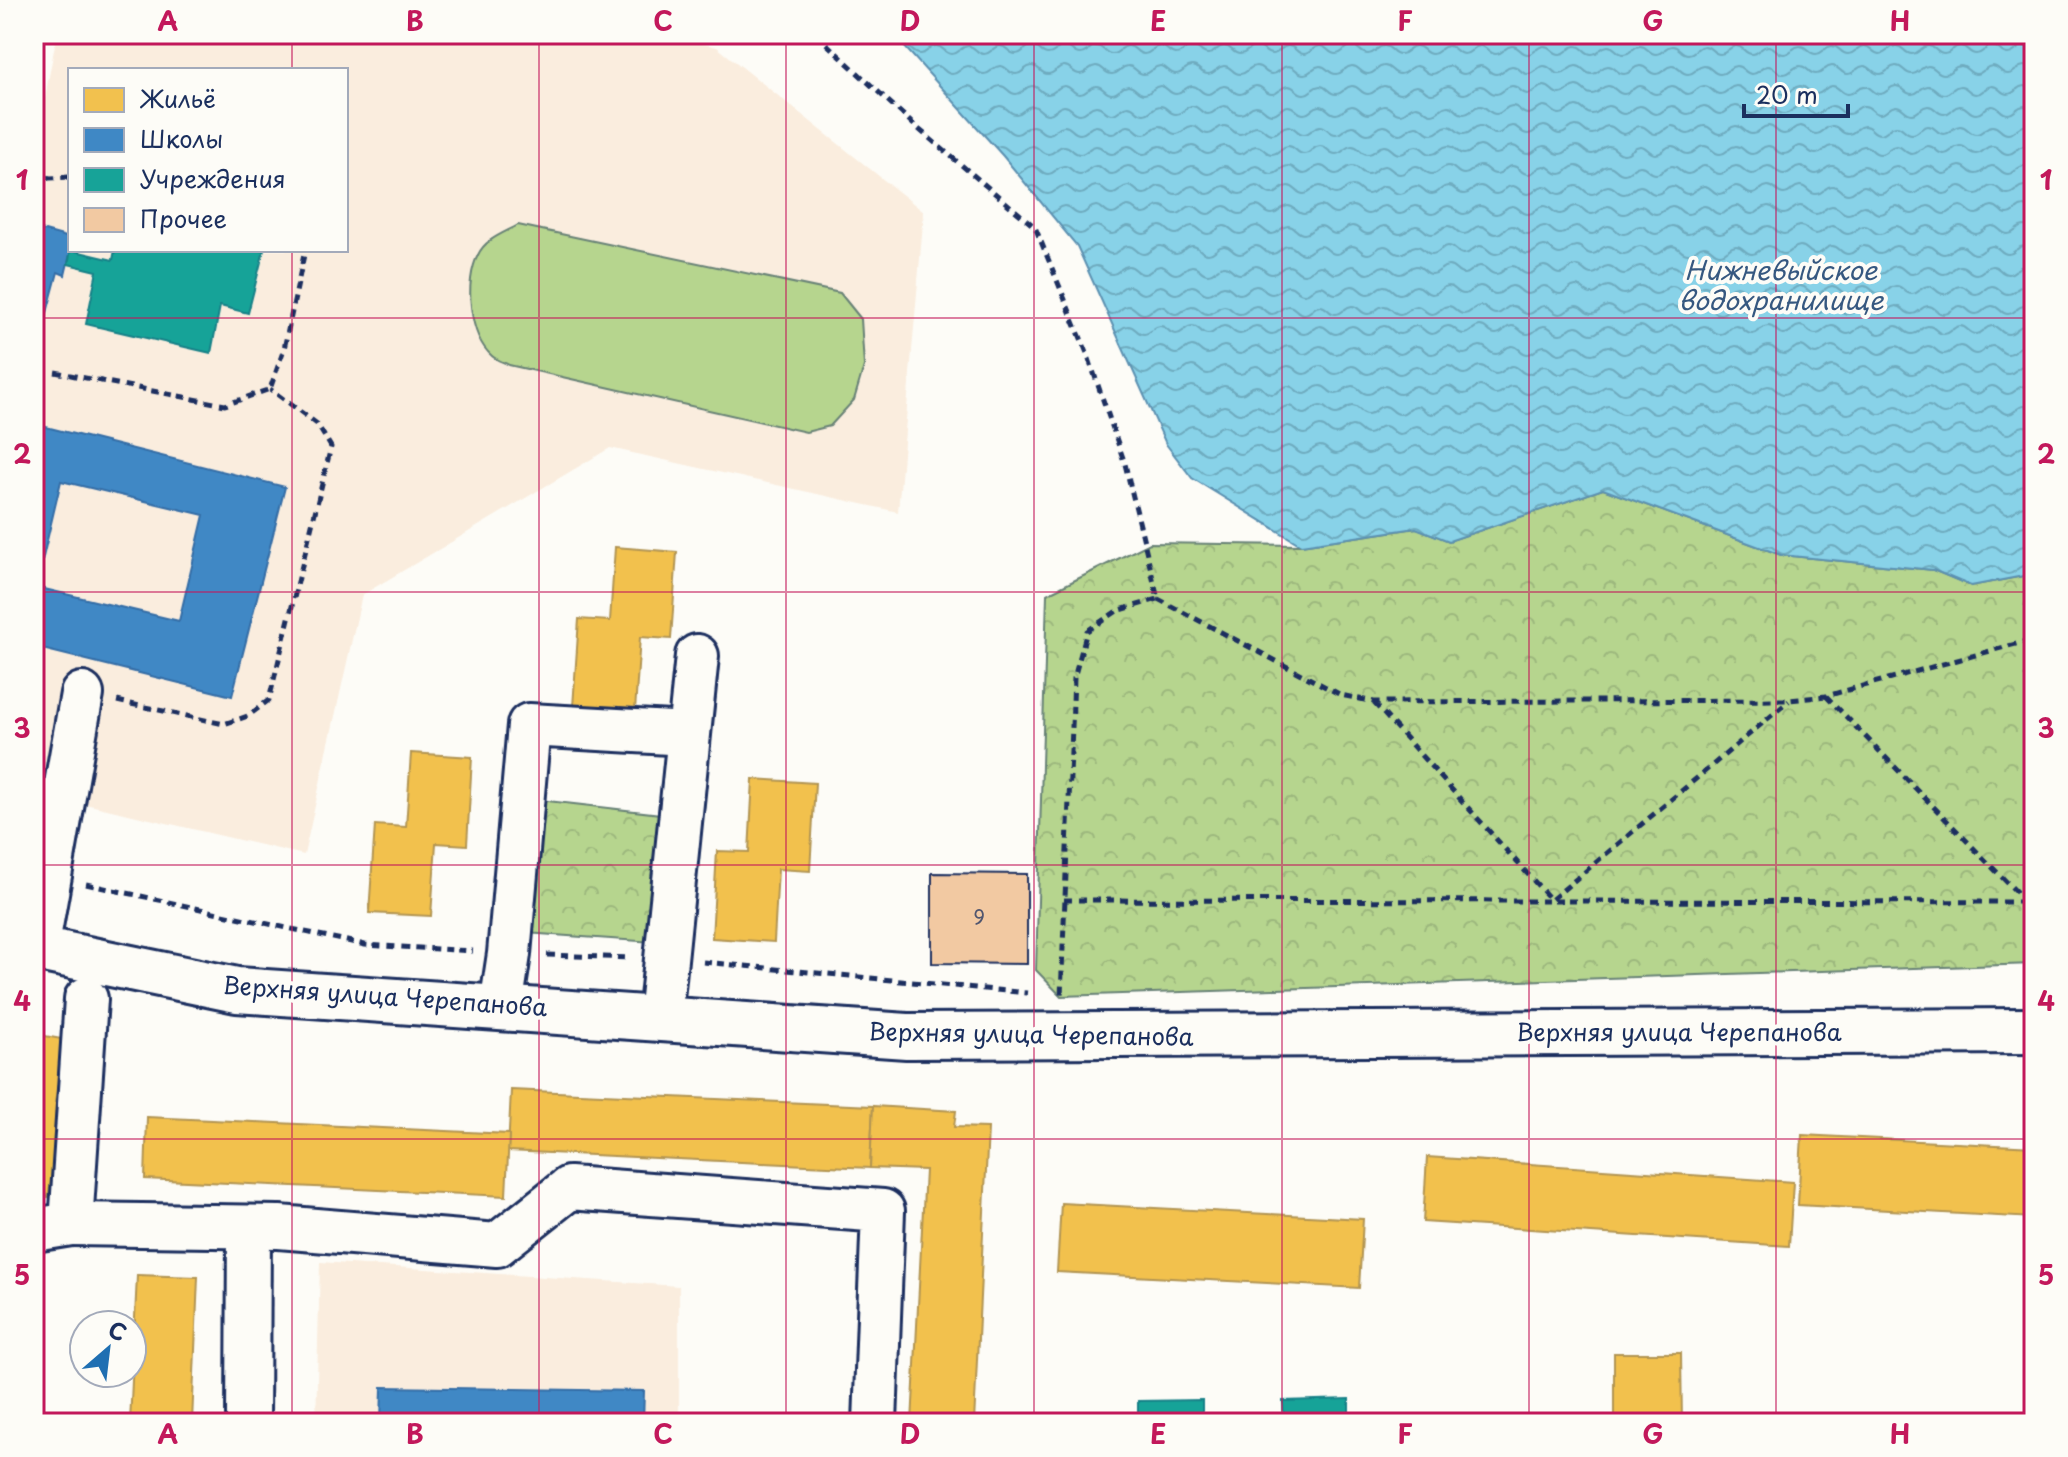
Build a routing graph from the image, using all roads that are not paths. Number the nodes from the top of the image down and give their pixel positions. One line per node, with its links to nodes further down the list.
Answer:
1 (697, 656): 3 (lane)
2 (82, 694): 4 (lane)
3 (688, 734): 6 (lane); 7 (lane)
4 (35, 948): 6 (main road, Верхняя улица Черепанова)
5 (86, 999): 9 (lane)
6 (501, 1007): 7 (main road, Верхняя улица Черепанова)
7 (660, 1018): 8 (main road, Верхняя улица Черепанова)
8 (2034, 1031)
9 (53, 1227): 10 (lane)
10 (249, 1227): 11 (lane); 12 (lane)
11 (248, 1423)
12 (875, 1423)

